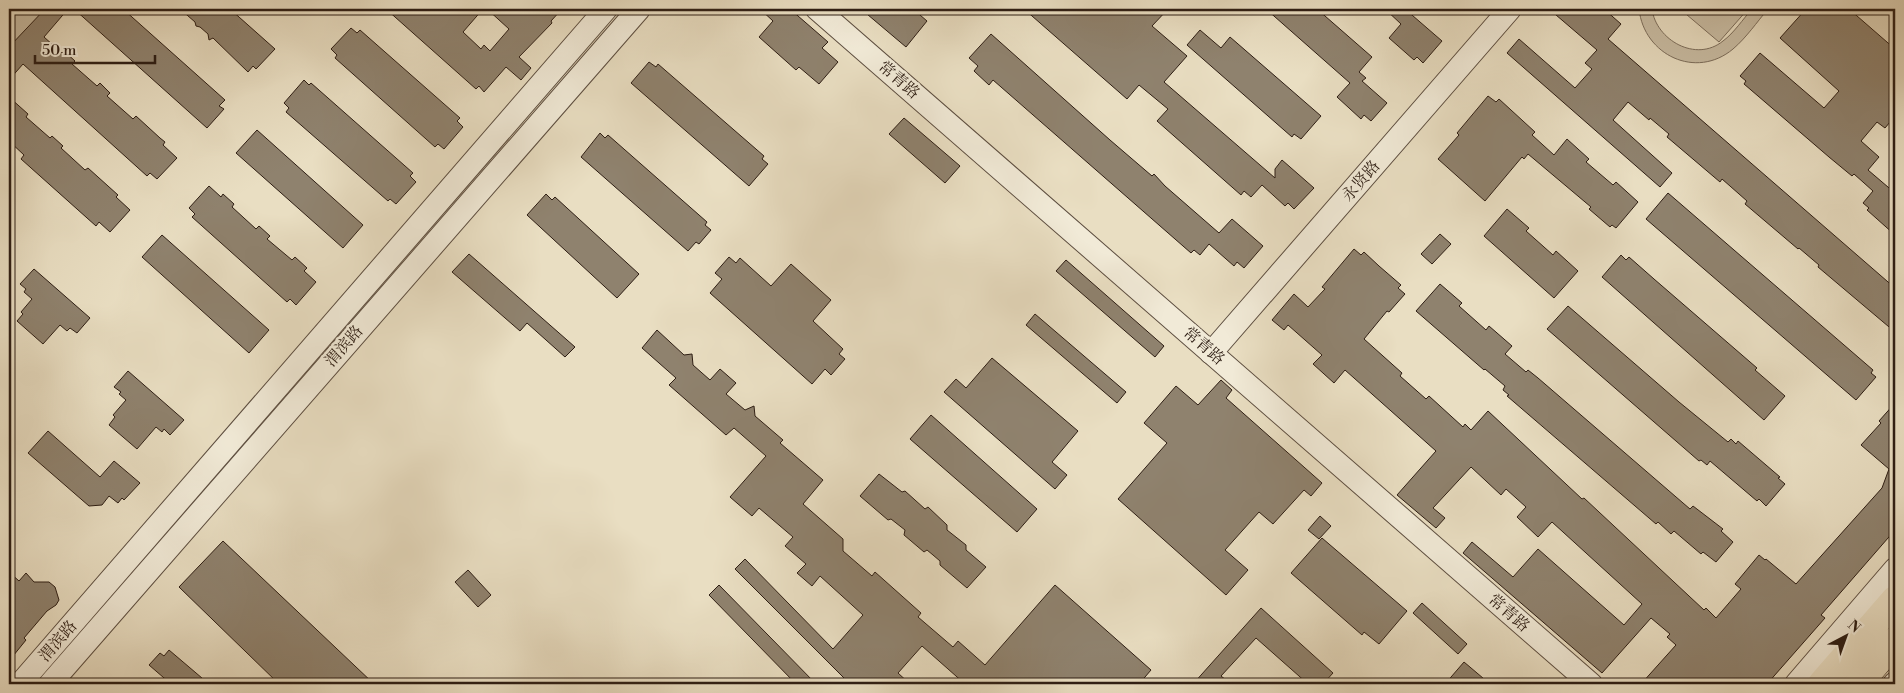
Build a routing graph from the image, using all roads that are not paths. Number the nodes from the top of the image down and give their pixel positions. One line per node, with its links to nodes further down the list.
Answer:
1 (606, 9): 9 (street, 渭滨路)
2 (639, 9): 10 (street, 渭滨路)
3 (817, 9): 5 (street, 常青路)
4 (1510, 9): 5 (street, 永贤路)
5 (1211, 353): 11 (street, 常青路)
6 (1895, 569): 12 (street)
7 (1895, 600): 13 (main road)
8 (1895, 641): 14 (main road)
9 (20, 684)
10 (50, 684)
11 (1591, 684)
12 (1796, 684)
13 (1822, 684)
14 (1858, 684)

